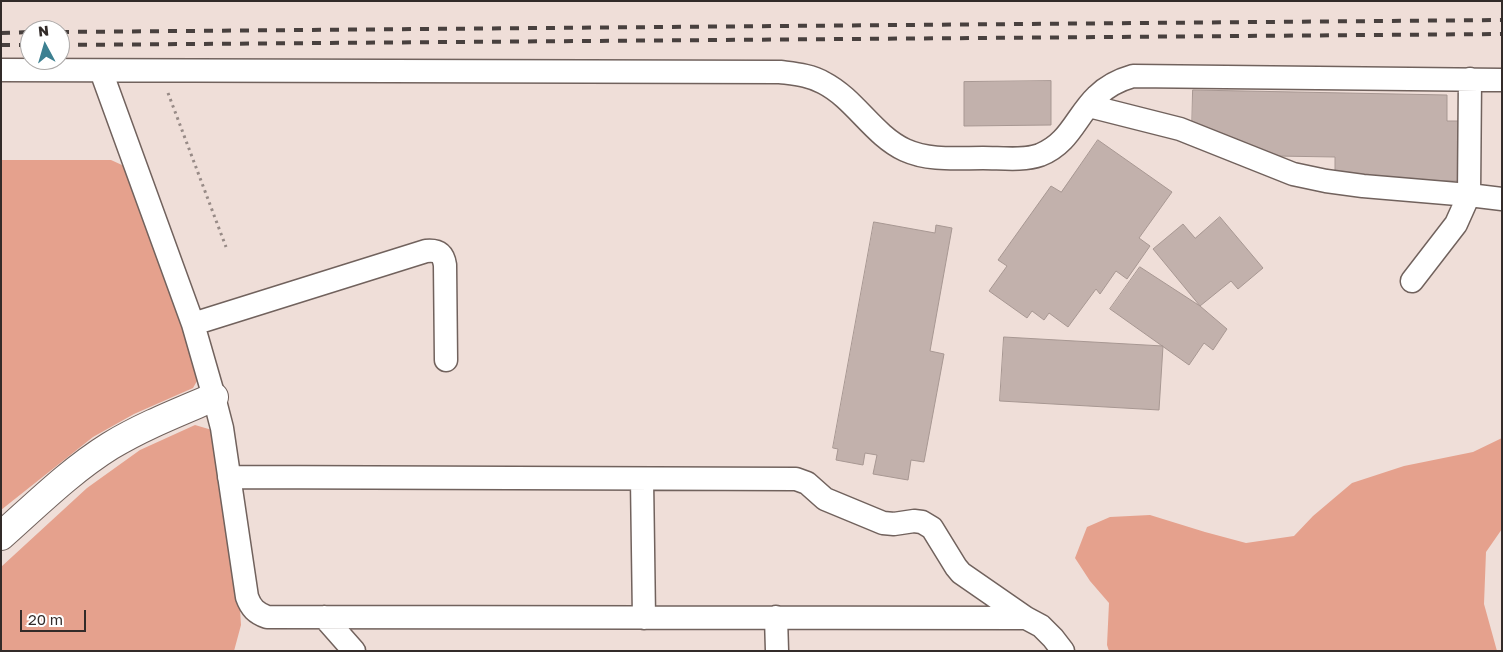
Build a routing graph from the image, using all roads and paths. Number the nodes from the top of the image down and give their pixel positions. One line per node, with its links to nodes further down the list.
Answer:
1 (1, 70): 2 (street)
2 (101, 71): 3 (street); 11 (street)
3 (160, 71): 6 (street); 9 (path)
4 (1470, 79): 5 (street); 6 (street); 7 (street)
5 (1502, 80)
6 (1089, 106): 7 (street)
7 (1469, 195): 8 (street); 10 (street)
8 (1502, 199)
9 (226, 247)
10 (1412, 281)
11 (193, 324): 12 (street); 13 (street)
12 (446, 360)
13 (214, 397): 14 (street); 16 (street)
14 (229, 477): 15 (street); 17 (street)
15 (642, 479): 19 (street); 20 (street)
16 (1, 536)
17 (324, 617): 19 (street); 21 (street)
18 (776, 617): 19 (street); 20 (street); 22 (street)
19 (644, 618)
20 (1026, 618): 23 (street)
21 (354, 651)
22 (777, 651)
23 (1063, 651)

